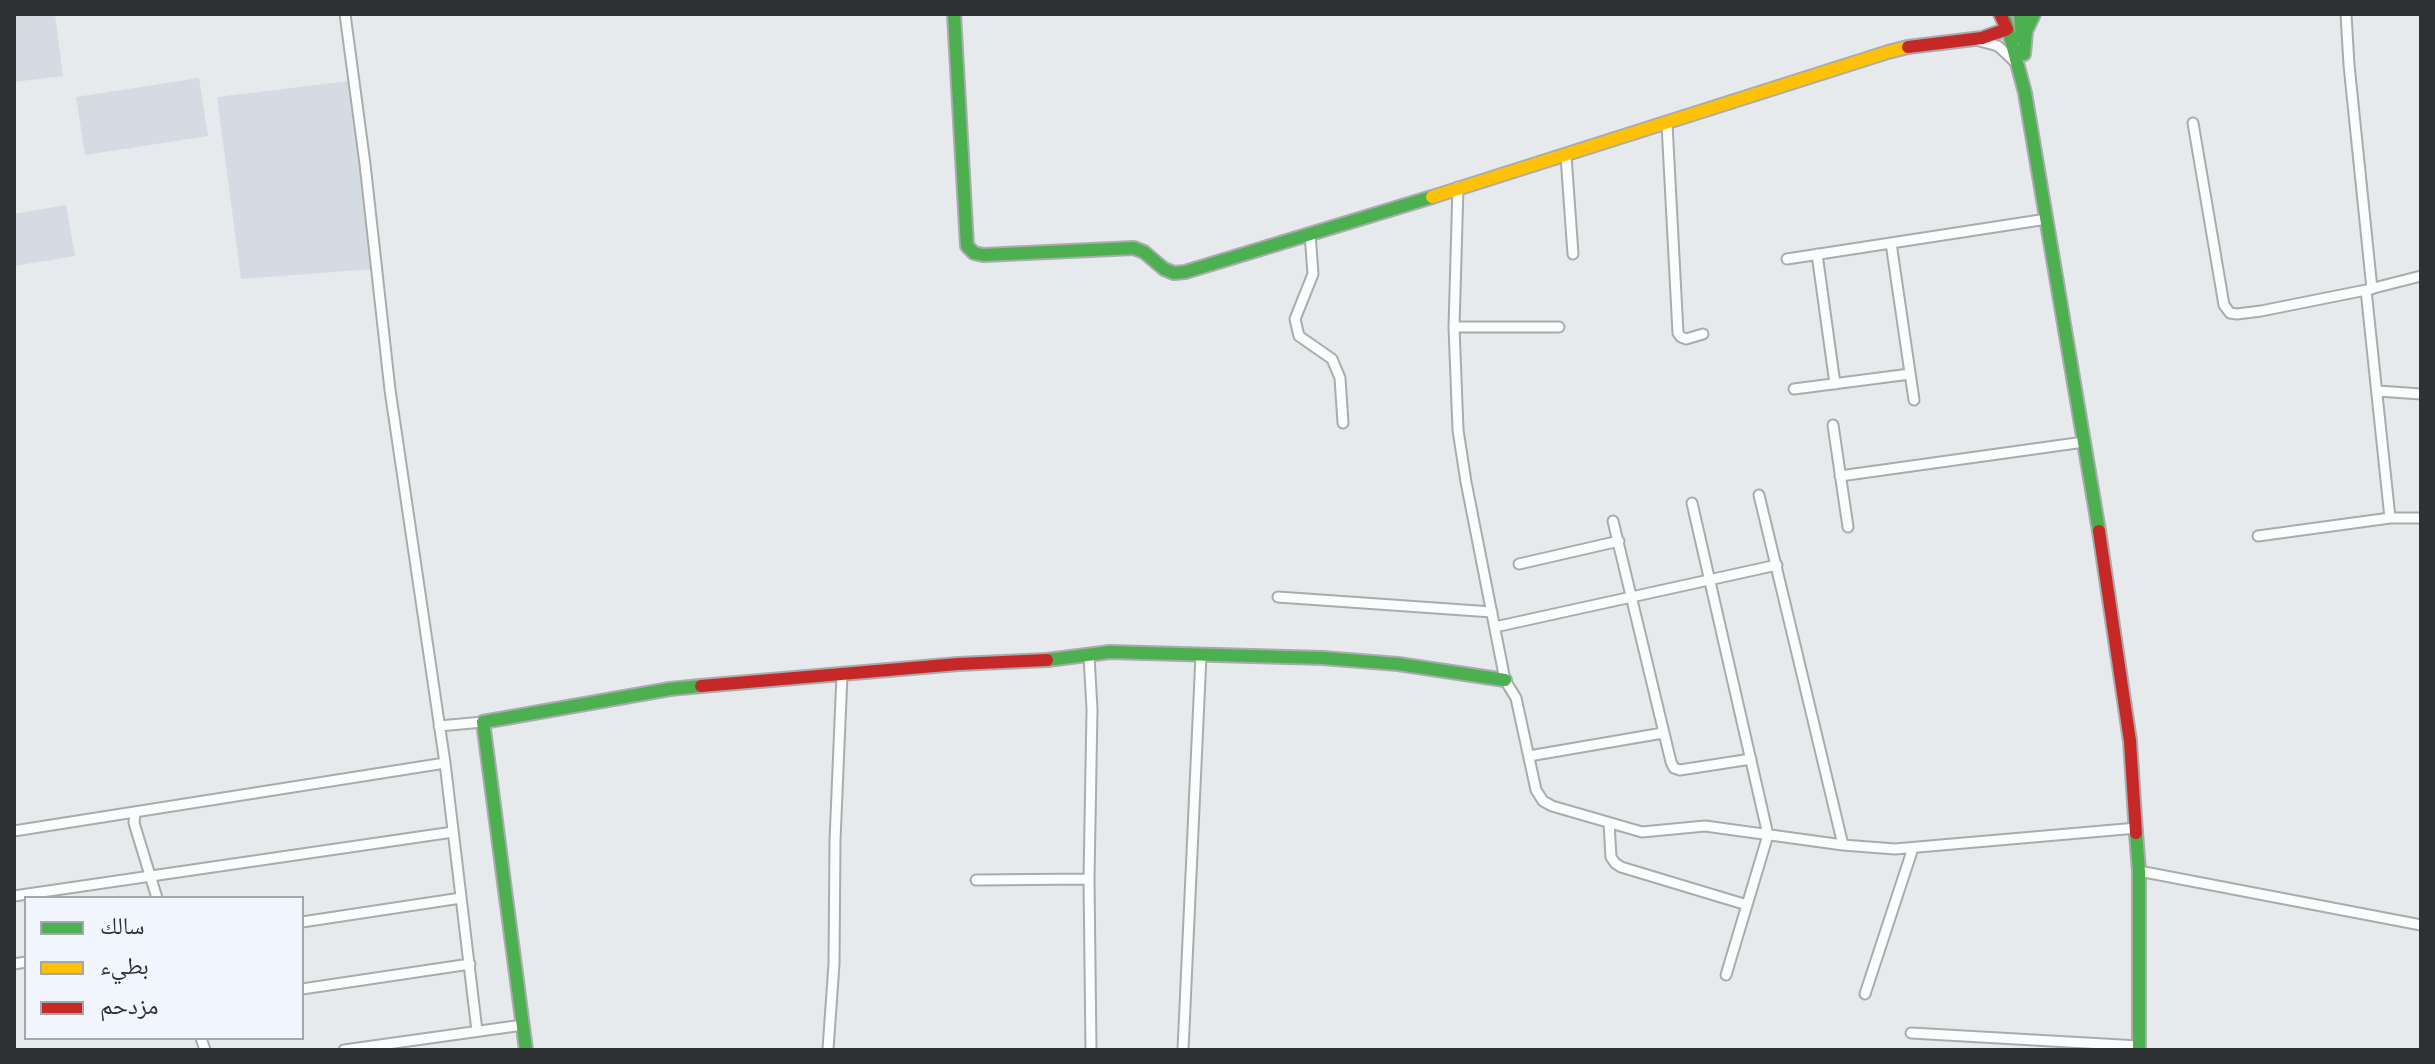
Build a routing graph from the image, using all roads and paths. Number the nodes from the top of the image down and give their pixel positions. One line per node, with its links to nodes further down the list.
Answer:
1 (345, 14): 54 (street)
2 (954, 14): 14 (main road)
3 (2020, 14): 8 (main road)
4 (2034, 14): 8 (main road)
5 (2346, 14): 20 (street)
6 (2004, 21): 7 (main road); 8 (main road)
7 (1973, 40): 8 (street); 10 (main road)
8 (2020, 58): 13 (main road)
9 (2193, 123): 20 (street)
10 (1667, 124): 11 (main road); 23 (street)
11 (1566, 156): 12 (main road); 16 (street)
12 (1458, 187): 14 (main road); 21 (street)
13 (2047, 219): 15 (street); 32 (main road)
14 (1310, 233): 30 (street)
15 (1891, 243): 17 (street); 24 (street)
16 (1573, 254)
17 (1817, 254): 18 (street); 25 (street)
18 (1787, 259)
19 (2421, 276): 20 (street)
20 (2369, 290): 27 (street)
21 (1454, 327): 22 (street); 47 (street)
22 (1559, 327)
23 (1703, 334)
24 (1910, 374): 25 (street); 29 (street)
25 (1835, 384): 26 (street)
26 (1794, 389)
27 (2378, 391): 28 (street); 36 (street)
28 (2421, 394)
29 (1914, 400)
30 (1343, 423)
31 (1833, 425): 33 (street)
32 (2084, 442): 33 (street); 61 (main road)
33 (1840, 476): 39 (street)
34 (1759, 495): 43 (street)
35 (1692, 503): 44 (street)
36 (2390, 518): 37 (street); 40 (street)
37 (2421, 518)
38 (1613, 521): 41 (street)
39 (1848, 527)
40 (2258, 536)
41 (1619, 541): 42 (street); 46 (street)
42 (1519, 564)
43 (1777, 565): 44 (street); 65 (street)
44 (1710, 580): 46 (street); 57 (street)
45 (1278, 597): 47 (street)
46 (1633, 597): 48 (street); 55 (street)
47 (1492, 612): 48 (street)
48 (1495, 627): 52 (street)
49 (1201, 655): 50 (main road); 52 (main road); 90 (street)
50 (1089, 656): 51 (main road); 69 (street)
51 (842, 675): 53 (main road); 88 (street)
52 (1505, 680): 56 (street)
53 (483, 722): 54 (street); 81 (main road)
54 (439, 726): 58 (street)
55 (1663, 733): 56 (street); 57 (street)
56 (1529, 756): 60 (street)
57 (1751, 759): 64 (street)
58 (445, 763): 59 (street); 63 (street)
59 (135, 813): 62 (street); 68 (street)
60 (1609, 823): 64 (street); 74 (street)
61 (2137, 828): 66 (street); 67 (main road)
62 (14, 831)
63 (453, 832): 68 (street); 73 (street)
64 (1768, 835): 65 (street); 74 (street)
65 (1843, 845): 66 (street)
66 (1913, 848): 80 (street)
67 (2139, 871): 76 (street); 84 (main road)
68 (150, 876): 71 (street); 72 (street)
69 (1089, 879): 70 (street); 89 (street)
70 (976, 880)
71 (14, 896)
72 (156, 896)
73 (461, 898): 75 (street); 77 (street)
74 (1747, 905): 78 (street)
75 (304, 922)
76 (2421, 925)
77 (470, 964): 79 (street); 82 (street)
78 (1726, 975)
79 (304, 989)
80 (1865, 994)
81 (523, 1025): 82 (street); 87 (main road)
82 (477, 1031): 85 (street)
83 (1911, 1033): 84 (street)
84 (2139, 1048)
85 (357, 1049): 86 (street)
86 (344, 1050)
87 (526, 1050)
88 (828, 1050)
89 (1091, 1050)
90 (1183, 1050)

